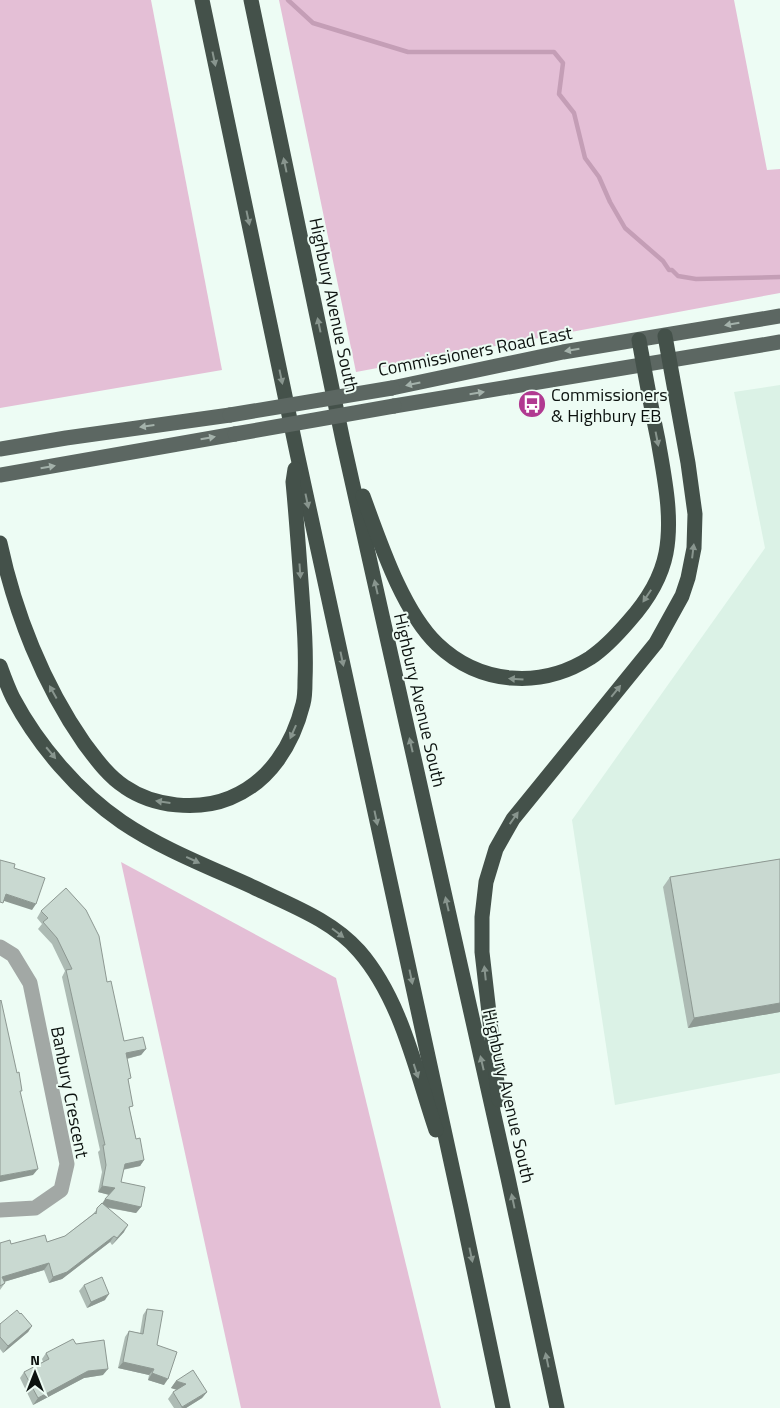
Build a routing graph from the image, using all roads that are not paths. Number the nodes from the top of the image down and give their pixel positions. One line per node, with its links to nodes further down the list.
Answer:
1 (202, 0): 11 (highway, one-way to 11)
2 (251, 0): 9 (highway, Highbury Avenue South, one-way to 2)
3 (780, 316): 4 (main road, Commissioners Road East, one-way to 4)
4 (665, 336): 5 (main road, Commissioners Road East); 7 (highway)
5 (639, 340): 8 (highway); 10 (main road, Commissioners Road East, one-way to 10, bridge)
6 (780, 342): 7 (main road)
7 (670, 361): 8 (main road); 16 (highway, one-way to 7)
8 (643, 365): 9 (highway, one-way to 9); 12 (main road, one-way to 8, bridge)
9 (343, 441): 16 (highway, Highbury Avenue South, one-way to 9)
10 (0, 449)
11 (297, 453): 13 (highway, one-way to 13); 17 (highway, one-way to 17)
12 (0, 475)
13 (0, 543)
14 (0, 666): 17 (highway, one-way to 17)
15 (0, 947): 18 (street, Banbury Crescent)
16 (508, 1178): 20 (highway, Highbury Avenue South, one-way to 16)
17 (461, 1208): 19 (highway, one-way to 19)
18 (0, 1210)
19 (503, 1408)
20 (557, 1408)

